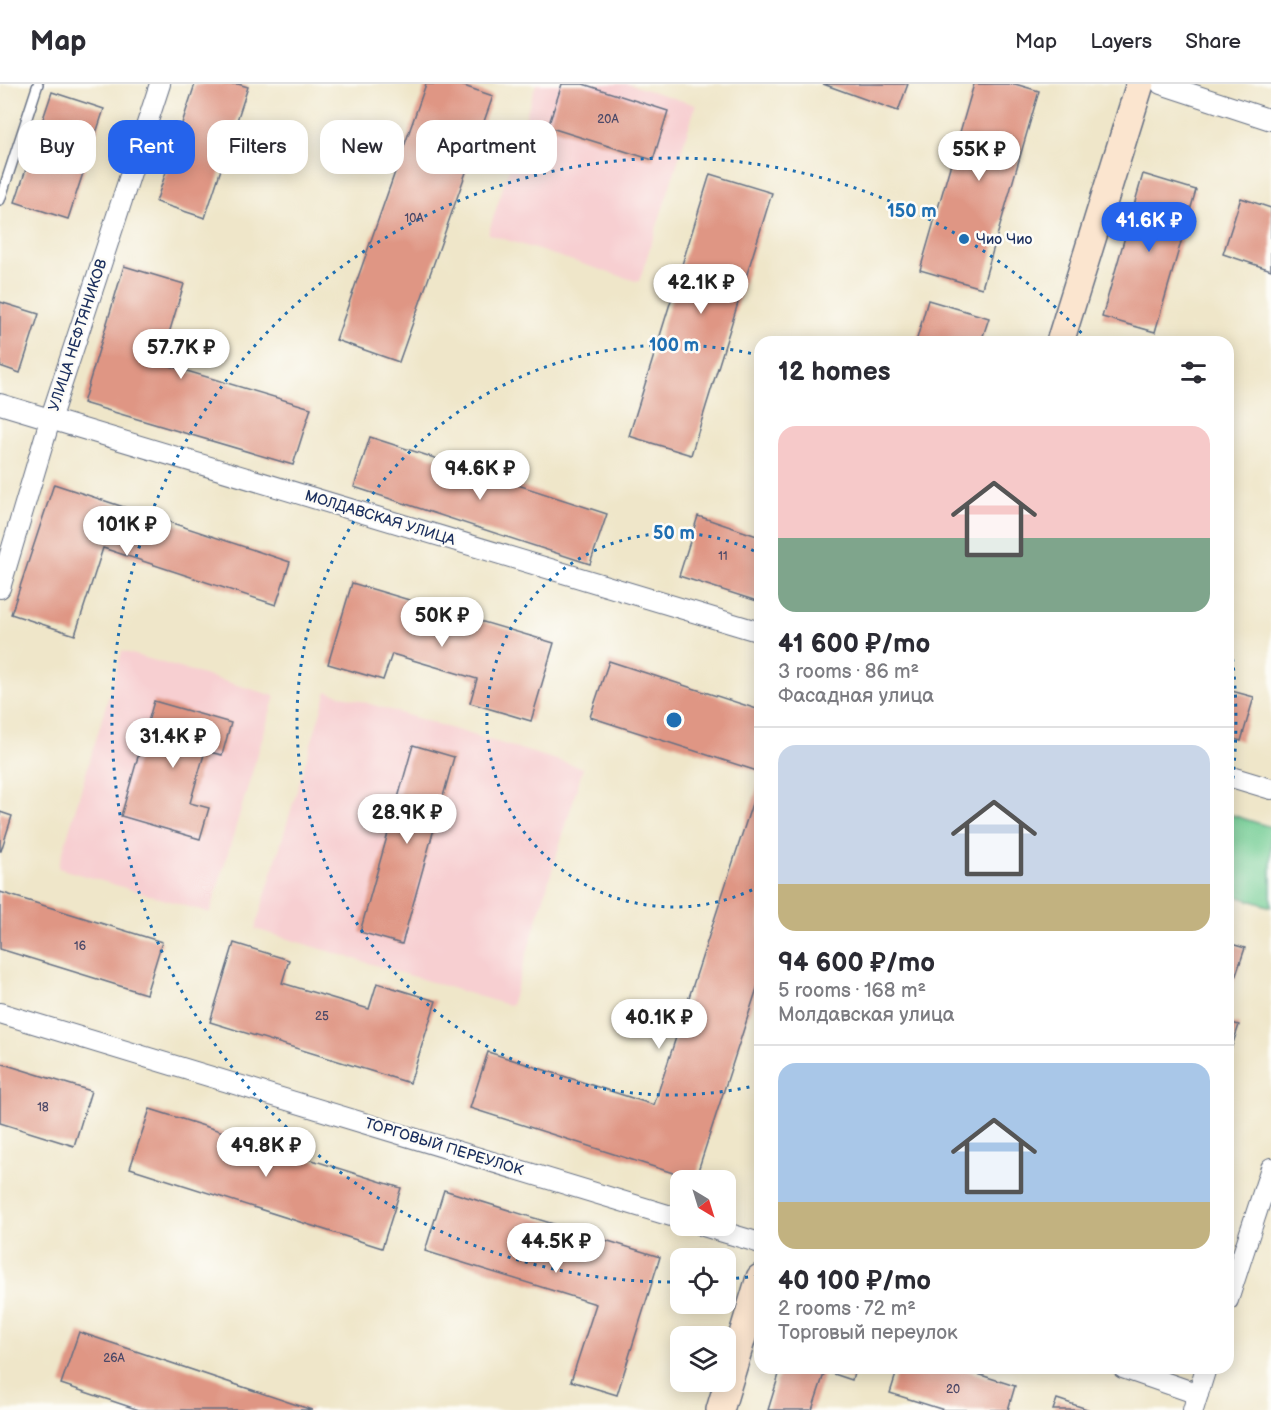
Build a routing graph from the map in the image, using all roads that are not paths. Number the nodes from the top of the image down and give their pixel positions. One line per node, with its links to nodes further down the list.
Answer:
1 (38, 84): 6 (lane)
2 (160, 84): 9 (street, УЛИЦА НЕФТЯНИКОВ)
3 (1140, 84): 7 (main road)
4 (1161, 84): 5 (street)
5 (1271, 120)
6 (0, 200)
7 (1062, 336)
8 (0, 404): 9 (street, МОЛДАВСКАЯ УЛИЦА)
9 (50, 420): 10 (street, УЛИЦА НЕФТЯНИКОВ); 11 (street, МОЛДАВСКАЯ УЛИЦА)
10 (0, 588)
11 (754, 630)
12 (1234, 778): 13 (street)
13 (1271, 789)
14 (0, 1013): 16 (street, ТОРГОВЫЙ ПЕРЕУЛОК)
15 (1271, 1168): 17 (street)
16 (670, 1216)
17 (1263, 1219): 20 (street)
18 (736, 1236): 19 (street)
19 (754, 1241)
20 (1234, 1286)
21 (754, 1298): 25 (main road)
22 (1136, 1374): 24 (street)
23 (1204, 1374): 24 (street)
24 (1195, 1402)
25 (720, 1410)

